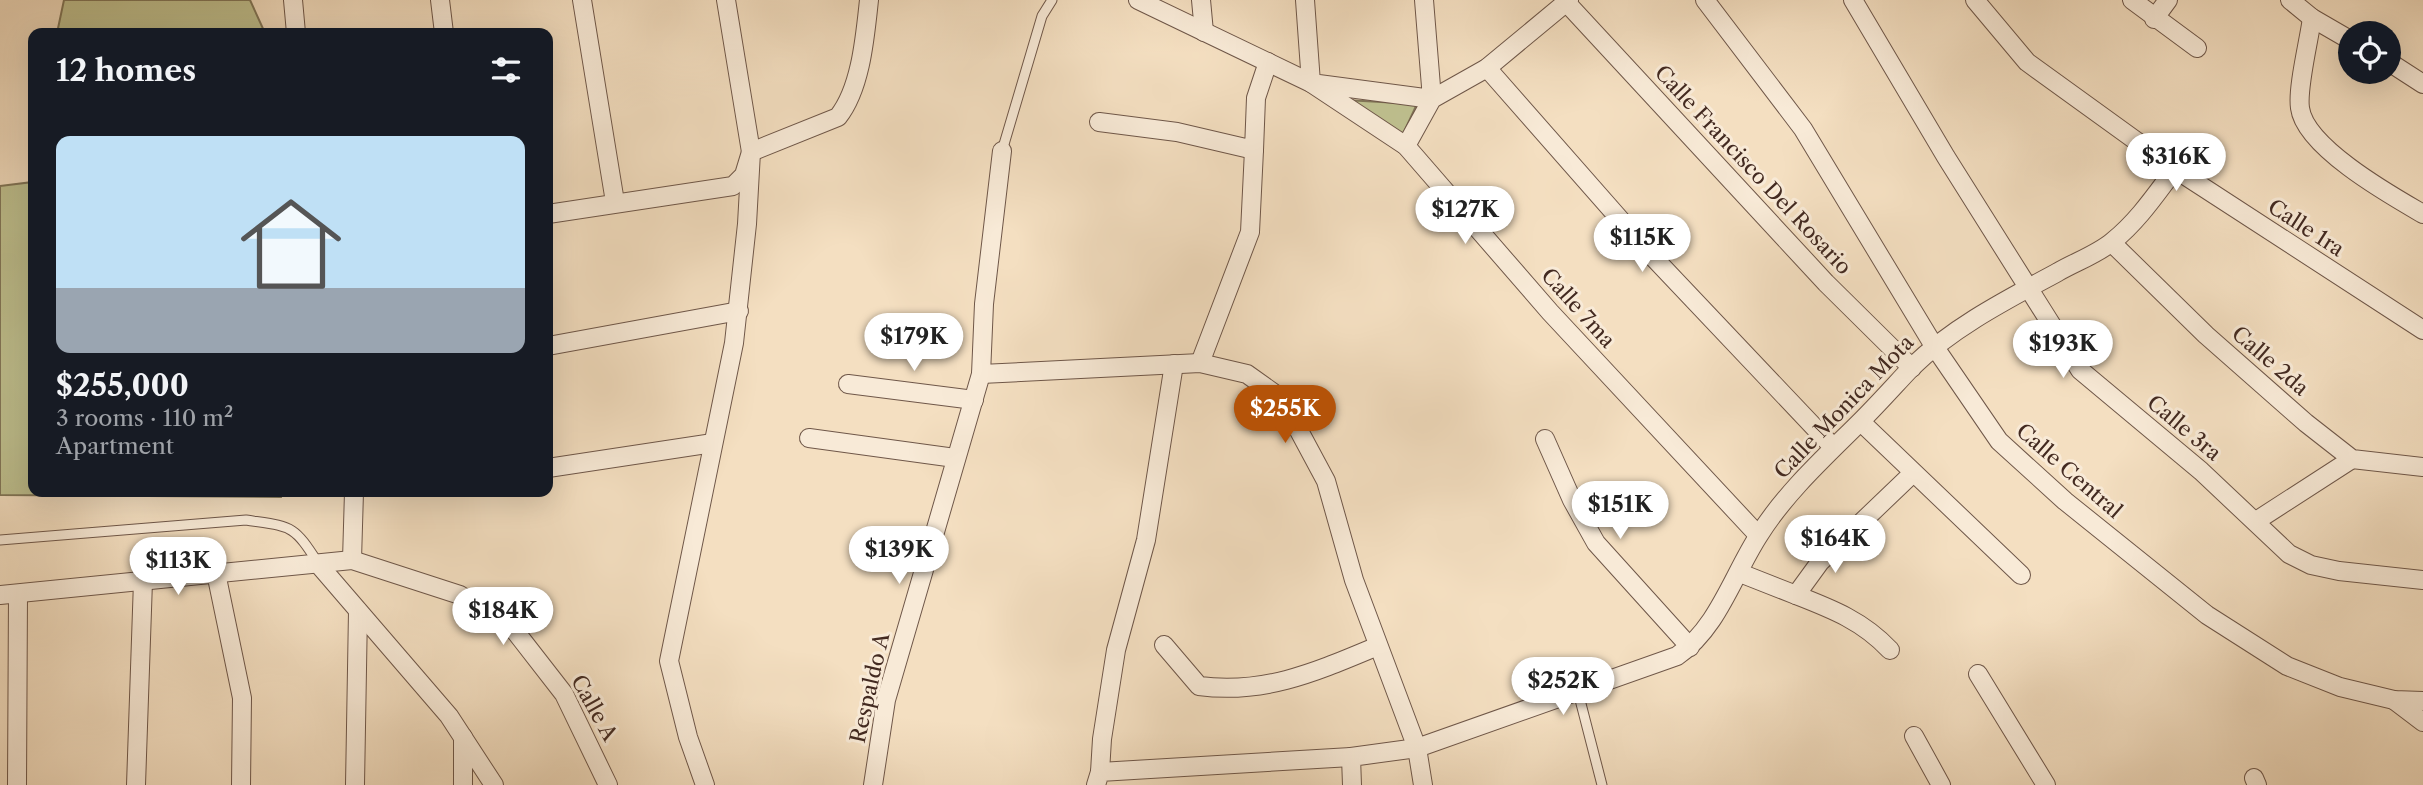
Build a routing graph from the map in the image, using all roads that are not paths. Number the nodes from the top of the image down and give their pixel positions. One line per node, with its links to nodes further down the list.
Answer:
1 (293, 0): 20 (street)
2 (440, 0): 21 (street)
3 (582, 0): 37 (street)
4 (726, 0): 35 (street)
5 (869, 0): 35 (street)
6 (1052, 0): 34 (lane)
7 (1139, 0): 22 (street, Calle 7ma)
8 (1201, 0): 22 (street)
9 (1305, 0): 28 (street)
10 (1424, 0): 30 (street)
11 (1705, 0): 45 (street, Calle Central)
12 (1853, 0): 41 (street, Calle 3ra)
13 (1975, 0): 36 (street, Calle 1ra)
14 (2132, 0): 19 (street)
15 (2168, 0): 19 (street)
16 (2290, 0): 18 (street)
17 (1566, 1): 26 (street); 48 (street, Calle Francisco Del Rosario)
18 (2312, 18): 23 (street); 39 (street)
19 (2154, 19): 24 (street)
20 (296, 28)
21 (443, 28)
22 (1204, 32): 25 (street, Calle 7ma)
23 (2338, 33)
24 (2197, 48)
25 (1268, 62): 28 (street, Calle 7ma); 33 (street)
26 (1487, 68): 30 (street); 56 (street)
27 (2401, 70): 29 (street)
28 (1311, 83): 30 (street); 32 (street, Calle 7ma)
29 (2423, 84)
30 (1432, 99): 32 (street)
31 (1098, 122): 33 (street)
32 (1406, 146): 64 (street, Calle 7ma)
33 (1254, 150): 46 (street)
34 (1002, 151): 49 (street, Respaldo A)
35 (751, 152): 37 (street); 42 (street)
36 (2175, 169): 40 (street, Calle Monica Mota); 43 (street, Calle 1ra)
37 (615, 202): 38 (street)
38 (553, 213)
39 (2423, 214)
40 (2112, 243): 41 (street, Calle Monica Mota); 58 (street, Calle 2da)
41 (2028, 288): 45 (street, Calle Monica Mota); 63 (street, Calle 3ra)
42 (739, 311): 44 (street); 55 (street)
43 (2423, 330)
44 (553, 345)
45 (1934, 346): 48 (street, Calle Monica Mota); 82 (street, Calle Central)
46 (1200, 363): 47 (street); 77 (street)
47 (1174, 364): 49 (street); 89 (street)
48 (1912, 368): 52 (street, Calle Monica Mota)
49 (981, 374): 51 (street, Respaldo A)
50 (848, 384): 51 (street)
51 (974, 400): 57 (street, Respaldo A)
52 (1861, 422): 56 (street, Calle Monica Mota); 61 (street)
53 (809, 438): 57 (street)
54 (1545, 439): 78 (street)
55 (713, 443): 59 (street); 97 (street)
56 (1833, 447): 64 (street, Calle Monica Mota)
57 (955, 458): 98 (street, Respaldo A)
58 (2352, 459): 60 (street); 63 (street)
59 (553, 467)
60 (2423, 467)
61 (1913, 473): 70 (street); 74 (street)
62 (354, 497): 66 (street)
63 (2256, 521): 71 (street, Calle 3ra)
64 (1759, 535): 69 (street, Calle Monica Mota)
65 (0, 540): 67 (lane)
66 (352, 560): 67 (street); 96 (street, Calle A)
67 (319, 565): 68 (street); 75 (street)
68 (216, 573): 72 (street); 92 (street)
69 (1740, 573): 74 (street); 78 (street, Calle Monica Mota)
70 (2021, 575)
71 (2423, 580)
72 (143, 581): 73 (street); 91 (street)
73 (9, 594): 90 (street)
74 (1796, 595): 79 (street)
75 (358, 611): 86 (street); 93 (street)
76 (1164, 645): 77 (street)
77 (1378, 646): 87 (street)
78 (1690, 647): 81 (street)
79 (1890, 650)
80 (1978, 674): 103 (street)
81 (1578, 692): 87 (street); 101 (lane)
82 (2394, 700): 83 (street, Calle Central); 84 (street)
83 (2423, 701)
84 (2423, 722)
85 (1914, 736): 102 (street)
86 (463, 737): 94 (street); 95 (street)
87 (1417, 748): 88 (street); 100 (street)
88 (1351, 757): 89 (street); 99 (street)
89 (1098, 779)
90 (17, 785)
91 (136, 785)
92 (241, 785)
93 (355, 785)
94 (463, 785)
95 (494, 785)
96 (608, 785)
97 (705, 785)
98 (873, 785)
99 (1352, 785)
100 (1423, 785)
101 (1602, 785)
102 (1941, 785)
103 (2046, 785)

